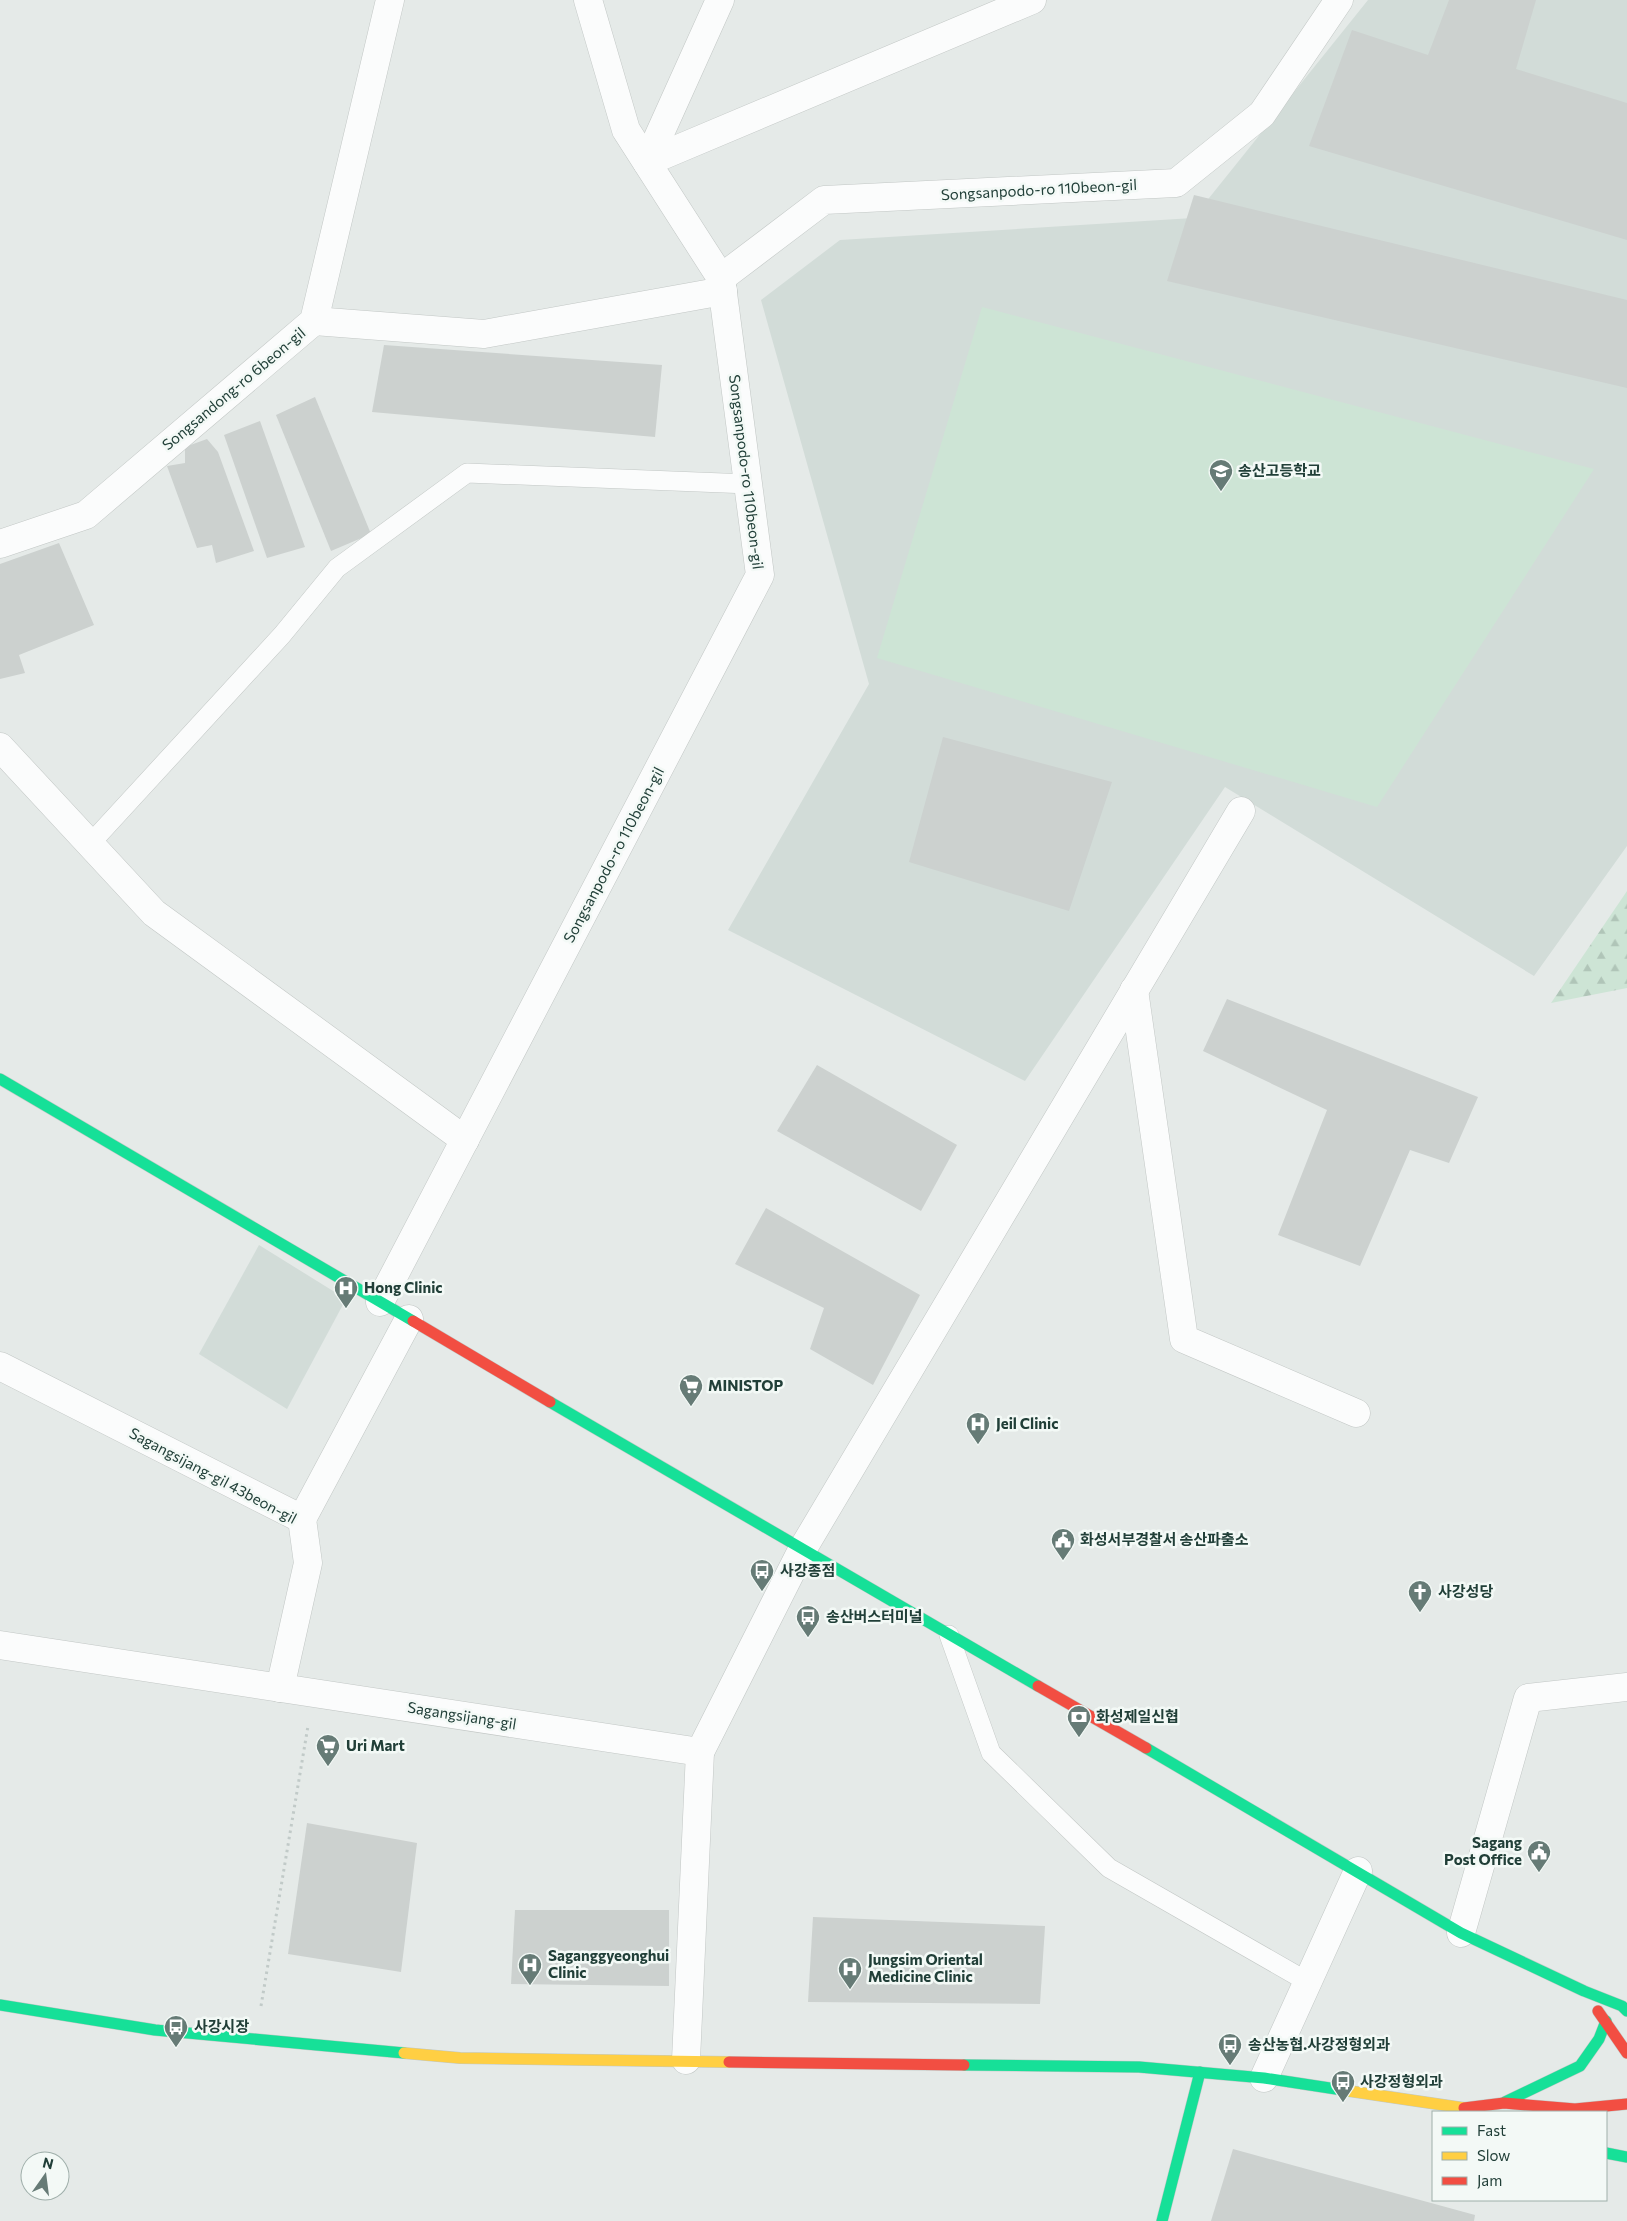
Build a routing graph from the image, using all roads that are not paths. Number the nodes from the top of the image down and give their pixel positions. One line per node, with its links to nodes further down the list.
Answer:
1 (390, 0): 8 (street, Songsandong-ro 6beon-gil)
2 (588, 0): 6 (street)
3 (720, 0): 6 (street)
4 (1032, 0): 6 (street)
5 (1339, 0): 7 (street, Songsanpodo-ro 110beon-gil)
6 (647, 162): 7 (street)
7 (722, 284): 8 (street); 9 (street, Songsanpodo-ro 110beon-gil)
8 (314, 321): 10 (street, Songsandong-ro 6beon-gil)
9 (749, 484): 13 (lane); 16 (street, Songsanpodo-ro 110beon-gil)
10 (0, 544)
11 (0, 747): 13 (street)
12 (1242, 811): 14 (street)
13 (90, 844): 16 (street)
14 (1134, 990): 20 (street); 22 (street)
15 (0, 1079): 17 (main road)
16 (465, 1140): 17 (street, Songsanpodo-ro 110beon-gil)
17 (380, 1302): 18 (main road)
18 (409, 1319): 21 (street); 22 (main road)
19 (0, 1366): 21 (street, Sagangsijang-gil 43beon-gil)
20 (1356, 1413)
21 (302, 1519): 26 (street, Sagangsijang-gil 43beon-gil)
22 (802, 1550): 23 (main road); 27 (street)
23 (949, 1635): 28 (main road); 30 (lane)
24 (0, 1647): 26 (street, Sagangsijang-gil)
25 (1627, 1687): 29 (street)
26 (280, 1688): 27 (street, Sagangsijang-gil)
27 (700, 1752): 36 (street)
28 (1358, 1871): 29 (main road); 30 (street)
29 (1461, 1933): 31 (main road)
30 (1308, 1982): 38 (street)
31 (1584, 1991): 33 (main road); 34 (main road)
32 (0, 2005): 36 (main road)
33 (1627, 2011)
34 (1606, 2021): 35 (main road); 39 (main road)
35 (1627, 2053)
36 (686, 2060): 37 (main road)
37 (1200, 2072): 38 (main road); 44 (main road)
38 (1264, 2078): 41 (main road)
39 (1504, 2103): 40 (main road); 41 (main road)
40 (1627, 2104)
41 (1469, 2110)
42 (1607, 2153): 43 (main road)
43 (1627, 2157)
44 (1162, 2221)

